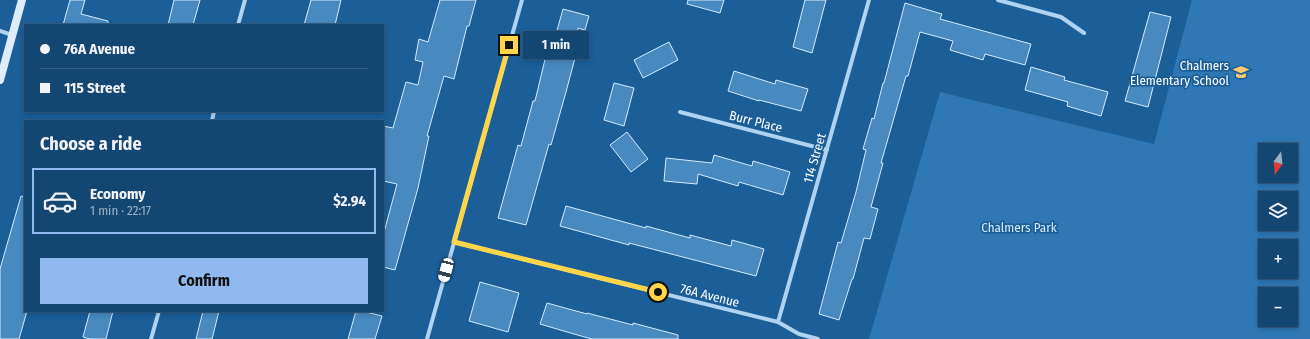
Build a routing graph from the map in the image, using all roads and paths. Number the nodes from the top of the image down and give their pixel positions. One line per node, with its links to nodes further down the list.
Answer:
1 (22, 0): 9 (street)
2 (245, 0): 6 (street)
3 (522, 0): 13 (street)
4 (869, 0): 12 (street, 114 Street)
5 (998, 0): 8 (street)
6 (238, 24)
7 (0, 31): 9 (street)
8 (1084, 33)
9 (12, 35): 10 (street)
10 (0, 80)
11 (680, 112): 12 (street, Burr Place)
12 (827, 150): 15 (street, 114 Street)
13 (454, 242): 15 (street, 76A Avenue); 17 (street)
14 (159, 312): 16 (street)
15 (778, 322): 18 (street, 76A Avenue)
16 (151, 339)
17 (427, 339)
18 (818, 339)

